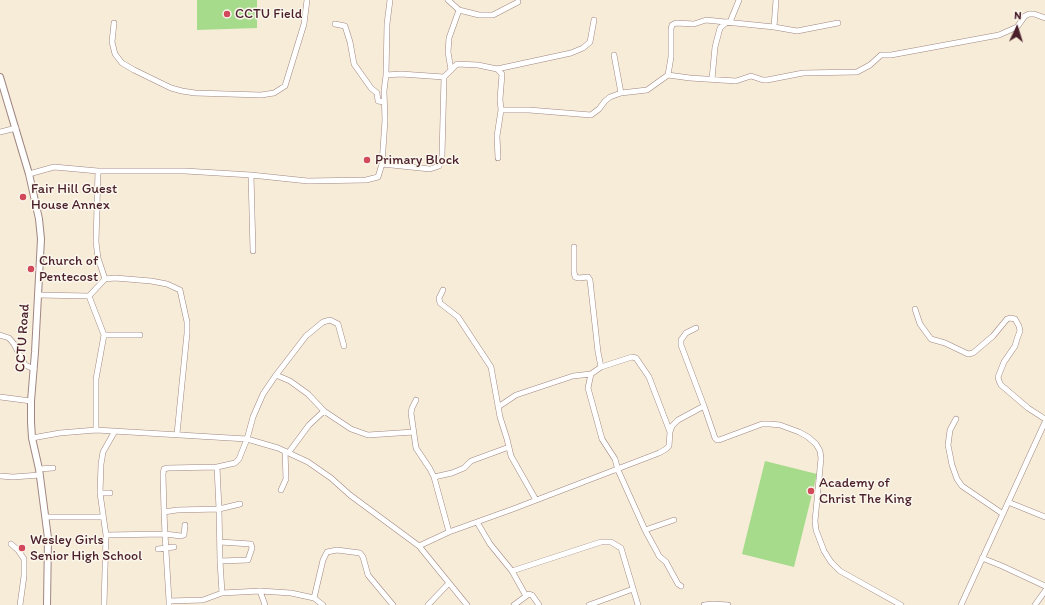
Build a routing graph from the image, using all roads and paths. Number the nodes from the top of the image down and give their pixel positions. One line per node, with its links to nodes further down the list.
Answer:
1 (307, 0): 11 (street)
2 (390, 0): 18 (street)
3 (448, 0): 7 (street)
4 (739, 0): 10 (street)
5 (776, 0): 14 (street)
6 (518, 2): 7 (street)
7 (459, 10): 17 (street)
8 (1045, 18): 22 (street)
9 (594, 20): 16 (street)
10 (729, 22): 14 (street); 19 (street); 22 (street)
11 (114, 23)
12 (838, 23): 14 (street)
13 (335, 24): 24 (street)
14 (774, 26)
15 (614, 56): 23 (street)
16 (497, 69): 17 (street); 25 (street)
17 (451, 70): 21 (street)
18 (386, 75): 21 (street); 24 (street)
19 (668, 75): 22 (street); 23 (street)
20 (0, 77): 26 (street, CCTU Road)
21 (444, 77): 29 (street)
22 (712, 78)
23 (621, 93): 25 (street)
24 (384, 102): 29 (street)
25 (501, 110): 28 (street)
26 (16, 128): 27 (street); 31 (street, CCTU Road)
27 (0, 132)
28 (498, 158)
29 (382, 164): 32 (street)
30 (98, 171): 31 (street); 32 (street); 35 (street)
31 (30, 174): 37 (street, CCTU Road)
32 (250, 175): 34 (street)
33 (574, 247): 45 (street)
34 (253, 251)
35 (104, 279): 38 (street); 63 (street)
36 (443, 290): 53 (street)
37 (38, 295): 38 (street); 46 (street, CCTU Road)
38 (89, 296): 42 (street)
39 (915, 309): 56 (street)
40 (696, 328): 52 (street)
41 (0, 335): 46 (street)
42 (104, 335): 43 (street); 58 (street)
43 (140, 335)
44 (344, 346): 48 (street)
45 (601, 367): 47 (street); 62 (street)
46 (34, 369): 51 (street, CCTU Road)
47 (590, 374): 53 (street); 70 (street)
48 (276, 375): 54 (street); 65 (street)
49 (0, 397): 51 (street)
50 (416, 400): 61 (street)
51 (31, 401): 64 (street, CCTU Road)
52 (704, 406): 62 (street); 126 (street)
53 (498, 407): 66 (street)
54 (324, 411): 61 (street); 67 (street)
55 (956, 419): 82 (street)
56 (1045, 419)
57 (1045, 422): 59 (street)
58 (96, 430): 60 (street); 64 (street)
59 (1043, 430): 78 (street)
60 (115, 431): 63 (street); 75 (street)
61 (414, 432): 73 (street)
62 (670, 432): 70 (street)
63 (177, 434): 65 (street)
64 (32, 438): 71 (street, CCTU Road)
65 (247, 439): 67 (street); 68 (street)
66 (509, 447): 73 (street); 77 (street)
67 (287, 451): 74 (street); 95 (street)
68 (217, 467): 80 (street); 81 (street)
69 (53, 468): 71 (street)
70 (618, 470): 77 (street); 89 (street)
71 (40, 472): 72 (street); 83 (street, CCTU Road)
72 (0, 476)
73 (434, 478): 90 (street)
74 (281, 490)
75 (100, 493): 76 (street); 84 (street)
76 (110, 493)
77 (536, 500): 87 (street)
78 (1008, 502): 82 (street); 85 (street)
79 (240, 504): 80 (street)
80 (219, 509): 81 (street); 93 (street)
81 (164, 512): 91 (street)
82 (1003, 514): 99 (street)
83 (46, 517): 84 (street); 113 (street, CCTU Road)
84 (103, 517): 92 (street)
85 (1045, 517)
86 (674, 520): 89 (street)
87 (477, 522): 90 (street); 101 (street)
88 (184, 525): 91 (street)
89 (645, 530): 103 (street)
90 (448, 532): 95 (street)
91 (165, 534): 92 (street); 97 (street)
92 (106, 536): 114 (street)
93 (220, 542): 100 (street); 100 (street)
94 (11, 544): 112 (street)
95 (419, 546): 102 (street)
96 (174, 547): 97 (street)
97 (166, 548): 98 (street); 111 (street)
98 (158, 549)
99 (982, 558): 104 (street); 127 (street)
100 (220, 561): 108 (street)
101 (512, 571): 105 (street); 109 (street)
102 (449, 583): 118 (street); 119 (street)
103 (681, 586)
104 (1045, 586)
105 (634, 589): 122 (street); 123 (street)
106 (260, 591): 108 (street); 110 (street); 115 (street)
107 (1045, 592): 128 (street)
108 (222, 593): 111 (street)
109 (526, 596): 120 (street); 121 (street)
110 (314, 598): 116 (street); 117 (street)
111 (169, 603)
112 (20, 605)
113 (47, 605)
114 (104, 605)
115 (265, 605)
116 (323, 605)
117 (393, 605)
118 (428, 605)
119 (467, 605)
120 (514, 605)
121 (538, 605)
122 (589, 605)
123 (638, 605)
124 (704, 605): 125 (street)
125 (728, 605)
126 (900, 605)
127 (961, 605)
128 (1035, 605)

